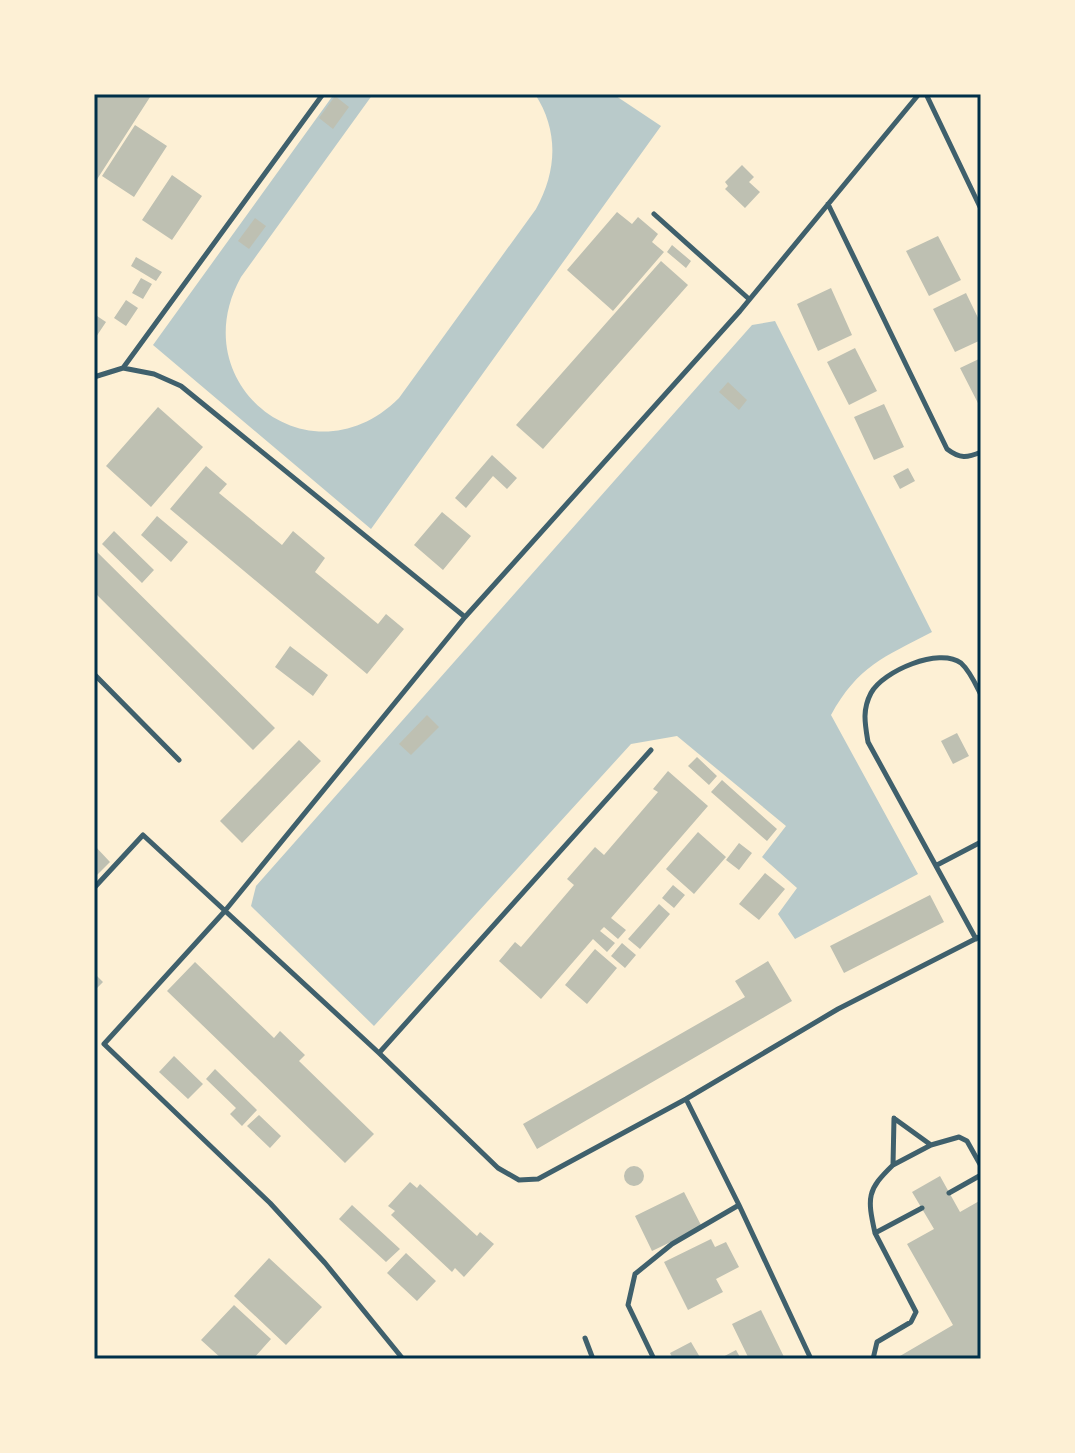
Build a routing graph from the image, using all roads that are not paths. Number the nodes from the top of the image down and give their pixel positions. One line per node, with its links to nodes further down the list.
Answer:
1 (323, 94): 8 (lane)
2 (919, 94): 4 (lane)
3 (926, 94): 5 (lane)
4 (828, 204): 7 (lane); 10 (lane)
5 (981, 209)
6 (654, 214): 7 (lane)
7 (749, 299): 11 (lane)
8 (123, 368): 9 (lane); 11 (lane)
9 (94, 377)
10 (981, 452)
11 (465, 617): 19 (lane)
12 (94, 674): 15 (lane)
13 (981, 695): 17 (lane)
14 (651, 750): 21 (lane)
15 (179, 760)
16 (981, 842): 17 (lane)
17 (937, 865): 20 (lane)
18 (94, 888): 19 (lane)
19 (224, 912): 21 (lane); 32 (lane)
20 (978, 937): 22 (lane)
21 (379, 1053): 22 (lane)
22 (686, 1099): 28 (lane)
23 (931, 1145): 24 (lane); 24 (lane); 25 (lane)
24 (893, 1165): 30 (lane)
25 (981, 1166)
26 (981, 1175): 27 (lane)
27 (949, 1193)
28 (739, 1205): 34 (lane); 35 (lane)
29 (922, 1208): 30 (lane)
30 (875, 1233): 36 (lane)
31 (585, 1338): 33 (lane)
32 (403, 1359)
33 (593, 1359)
34 (654, 1359)
35 (811, 1359)
36 (873, 1359)

